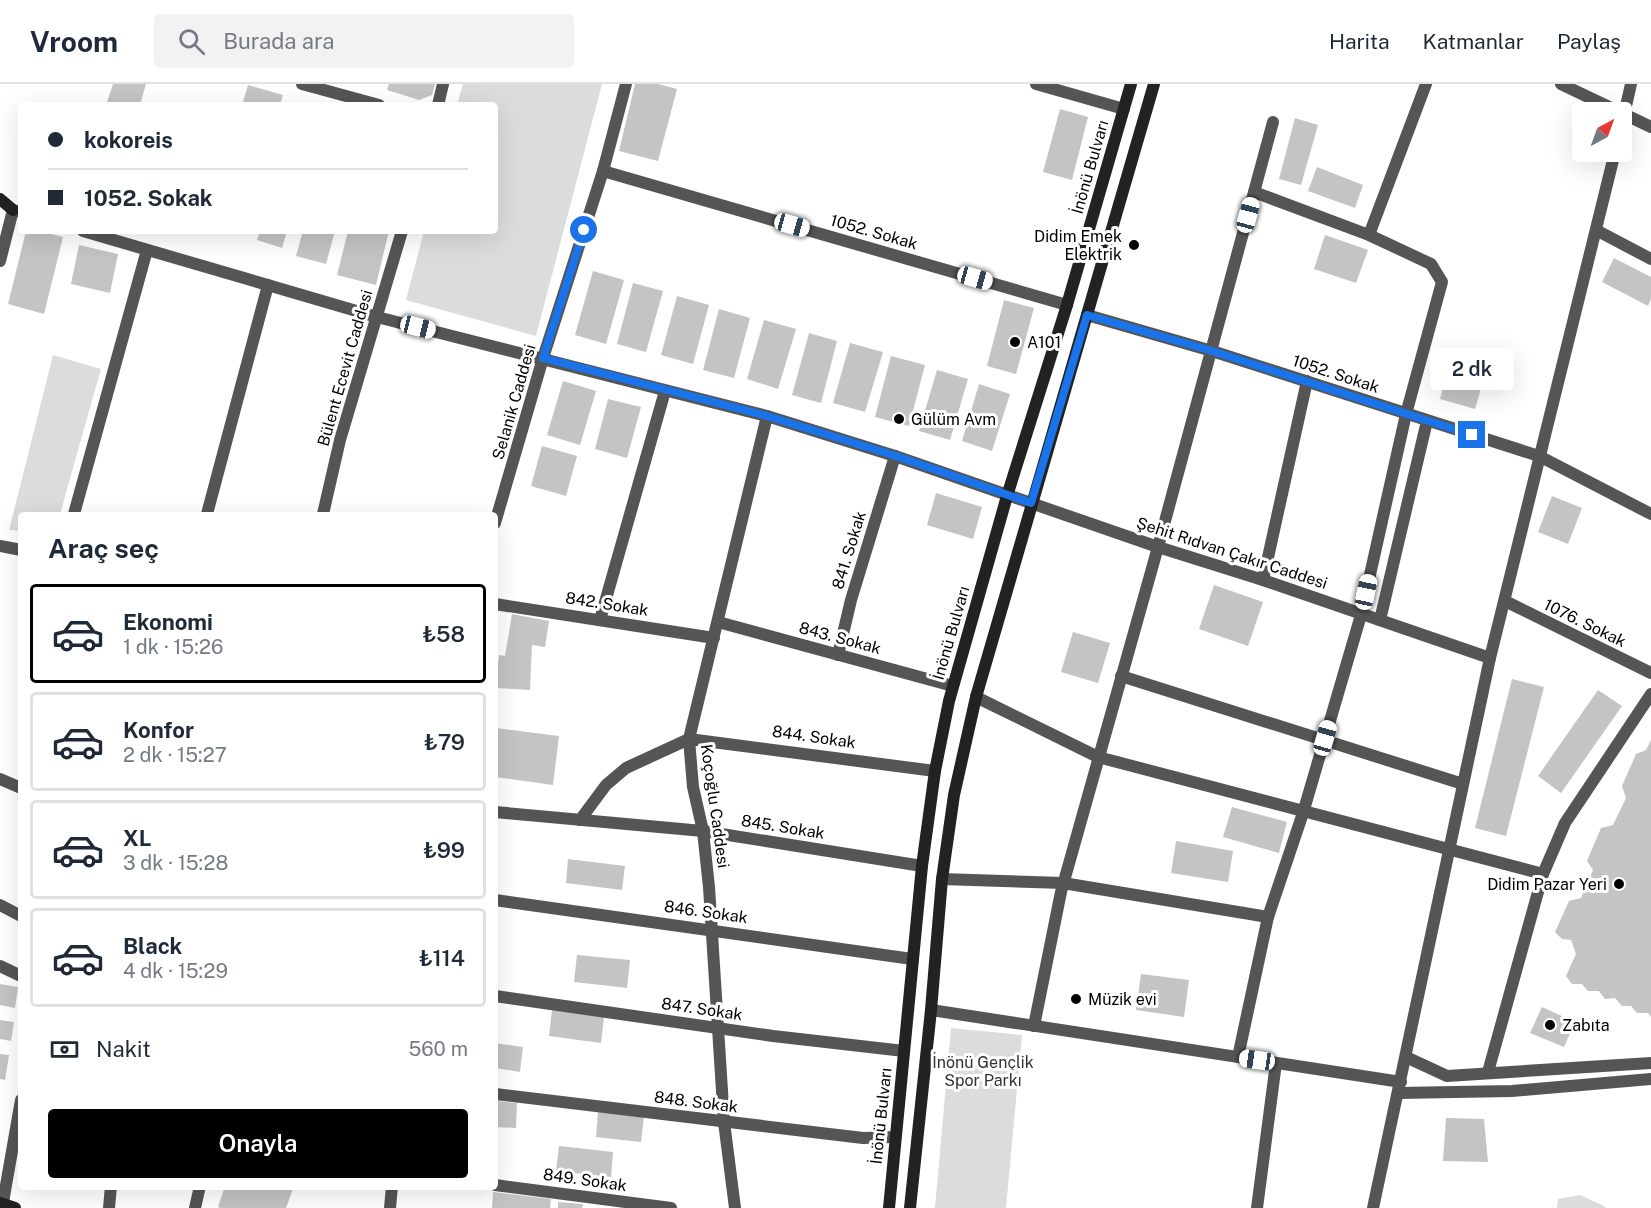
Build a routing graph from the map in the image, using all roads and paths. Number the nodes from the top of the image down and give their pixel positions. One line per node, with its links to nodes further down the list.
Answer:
1 (302, 84): 10 (street)
2 (443, 84): 11 (street)
3 (626, 84): 19 (street, Selanik Caddesi)
4 (1036, 84): 14 (street)
5 (1131, 84): 14 (main road, İnönü Bulvarı)
6 (1154, 84): 32 (main road)
7 (1426, 84): 26 (street)
8 (1561, 84): 12 (street)
9 (1631, 84): 13 (street)
10 (368, 102)
11 (439, 102)
12 (1593, 102)
13 (1627, 102)
14 (1124, 109): 31 (main road, İnönü Bulvarı)
15 (1632, 121): 17 (street)
16 (1273, 122): 20 (street)
17 (1651, 126)
18 (1613, 162): 23 (street)
19 (603, 171): 31 (street, 1052. Sokak); 35 (street, Selanik Caddesi)
20 (1254, 192): 26 (street); 34 (street)
21 (0, 199): 22 (main road)
22 (11, 211): 29 (street)
23 (1596, 230): 28 (street); 42 (street)
24 (93, 234): 27 (street, Şehit Rıdvan Çakır Caddesi)
25 (401, 234): 33 (street, Bülent Ecevit Caddesi)
26 (1369, 236): 38 (street)
27 (147, 250): 30 (street, Şehit Rıdvan Çakır Caddesi); 45 (street)
28 (1651, 259)
29 (0, 261)
30 (268, 285): 33 (street, Şehit Rıdvan Çakır Caddesi); 46 (street)
31 (1067, 305): 43 (main road, İnönü Bulvarı)
32 (1087, 315): 34 (street, 1052. Sokak); 44 (main road)
33 (377, 317): 35 (street, Şehit Rıdvan Çakır Caddesi); 47 (street, Bülent Ecevit Caddesi)
34 (1212, 351): 36 (street, 1052. Sokak); 51 (street)
35 (543, 358): 37 (street, Şehit Rıdvan Çakır Caddesi); 48 (street, Selanik Caddesi)
36 (1307, 381): 38 (street, 1052. Sokak); 53 (street)
37 (666, 391): 39 (street, Şehit Rıdvan Çakır Caddesi); 57 (street)
38 (1406, 414): 40 (street, 1052. Sokak); 56 (street)
39 (767, 416): 41 (street, Şehit Rıdvan Çakır Caddesi); 59 (street, Koçoğlu Caddesi)
40 (1427, 421): 42 (street, 1052. Sokak); 58 (street)
41 (896, 456): 43 (street, Şehit Rıdvan Çakır Caddesi); 61 (street, 841. Sokak)
42 (1539, 456): 49 (street, 1052. Sokak); 54 (street)
43 (1007, 496): 44 (street, Şehit Rıdvan Çakır Caddesi); 65 (main road, İnönü Bulvarı)
44 (1031, 503): 51 (street, Şehit Rıdvan Çakır Caddesi); 67 (main road)
45 (75, 512)
46 (208, 512)
47 (323, 512)
48 (498, 513)
49 (1651, 514)
50 (0, 546): 52 (street)
51 (1158, 547): 53 (street, Şehit Rıdvan Çakır Caddesi); 64 (street)
52 (18, 549)
53 (1263, 580): 56 (street, Şehit Rıdvan Çakır Caddesi)
54 (1505, 601): 62 (street); 63 (street, 1076. Sokak)
55 (498, 604): 57 (street, 842. Sokak)
56 (1361, 615): 58 (street, Şehit Rıdvan Çakır Caddesi); 68 (street)
57 (600, 620): 60 (street, 842. Sokak)
58 (1380, 620): 62 (street, Şehit Rıdvan Çakır Caddesi)
59 (718, 622): 60 (street, Koçoğlu Caddesi); 61 (street, 843. Sokak)
60 (714, 638): 69 (street, Koçoğlu Caddesi)
61 (838, 655): 65 (street, 843. Sokak)
62 (1490, 657): 73 (street)
63 (1651, 673)
64 (1121, 676): 68 (street); 70 (street)
65 (953, 686): 71 (main road, İnönü Bulvarı)
66 (1651, 694): 81 (street)
67 (976, 698): 70 (street); 82 (main road)
68 (1325, 738): 73 (street); 76 (street)
69 (689, 739): 71 (street, 844. Sokak); 77 (street); 78 (street, Koçoğlu Caddesi)
70 (1098, 757): 76 (street); 83 (street)
71 (935, 771): 80 (main road, İnönü Bulvarı)
72 (0, 779): 74 (street)
73 (1463, 784): 79 (street)
74 (18, 787)
75 (498, 812): 77 (street, 845. Sokak)
76 (1303, 813): 79 (street); 87 (street)
77 (580, 820): 78 (street, 845. Sokak)
78 (703, 831): 80 (street, 845. Sokak); 88 (street, Koçoğlu Caddesi)
79 (1449, 848): 81 (street); 97 (street)
80 (922, 866): 89 (main road, İnönü Bulvarı)
81 (1543, 874): 101 (street)
82 (942, 879): 83 (street); 93 (main road)
83 (1063, 883): 87 (street); 94 (street)
84 (498, 900): 88 (street, 846. Sokak)
85 (0, 905): 86 (street)
86 (18, 914)
87 (1268, 917): 98 (street)
88 (710, 928): 89 (street, 846. Sokak); 95 (street, Koçoğlu Caddesi)
89 (912, 959): 96 (main road, İnönü Bulvarı)
90 (0, 966): 91 (street)
91 (18, 975)
92 (498, 996): 95 (street, 847. Sokak)
93 (932, 1010): 94 (street); 120 (main road)
94 (1034, 1026): 98 (street)
95 (717, 1029): 96 (street, 847. Sokak); 106 (street, Koçoğlu Caddesi)
96 (904, 1051): 107 (main road, İnönü Bulvarı)
97 (1406, 1057): 101 (street); 103 (street)
98 (1238, 1058): 99 (street)
99 (1276, 1063): 103 (street); 121 (street)
100 (1651, 1063): 101 (street)
101 (1488, 1072)
102 (1651, 1079): 103 (street)
103 (1400, 1088): 122 (street)
104 (498, 1094): 106 (street, 848. Sokak)
105 (18, 1116): 112 (street)
106 (724, 1122): 107 (street, 848. Sokak); 118 (street, Koçoğlu Caddesi)
107 (894, 1137): 119 (main road, İnönü Bulvarı)
108 (498, 1185): 117 (street, 849. Sokak)
109 (110, 1190): 114 (street)
110 (199, 1190): 115 (street)
111 (388, 1190): 116 (street)
112 (1, 1205): 113 (main road)
113 (15, 1208)
114 (108, 1208)
115 (195, 1208)
116 (390, 1208)
117 (672, 1208)
118 (735, 1208)
119 (889, 1208)
120 (910, 1208)
121 (1257, 1208)
122 (1373, 1208)

